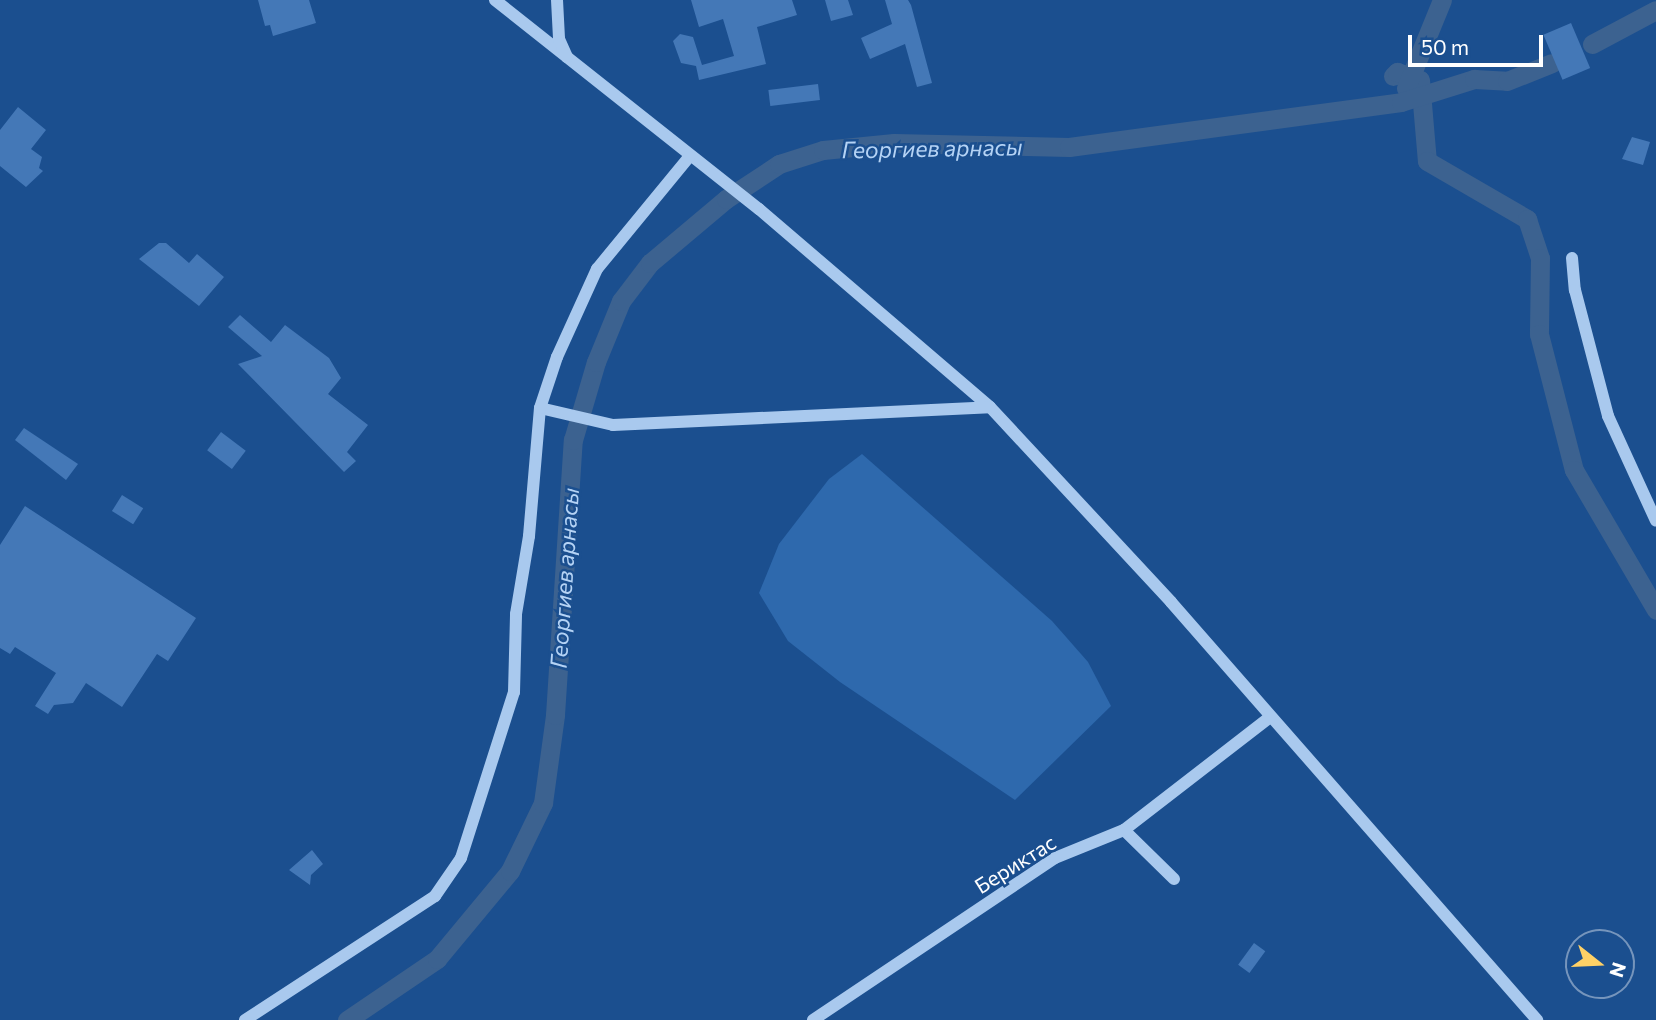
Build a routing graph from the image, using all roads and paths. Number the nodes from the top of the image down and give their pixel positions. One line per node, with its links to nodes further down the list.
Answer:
1 (495, 0): 3 (street)
2 (557, 0): 3 (street)
3 (568, 61): 4 (street)
4 (689, 157): 6 (street); 7 (street)
5 (1572, 258): 8 (street)
6 (990, 407): 7 (street); 9 (street)
7 (544, 409): 12 (street)
8 (1656, 521)
9 (1270, 717): 10 (street, Бериктас); 14 (street)
10 (1125, 830): 11 (street); 13 (street, Бериктас)
11 (1174, 879)
12 (245, 1020)
13 (813, 1020)
14 (1537, 1020)

